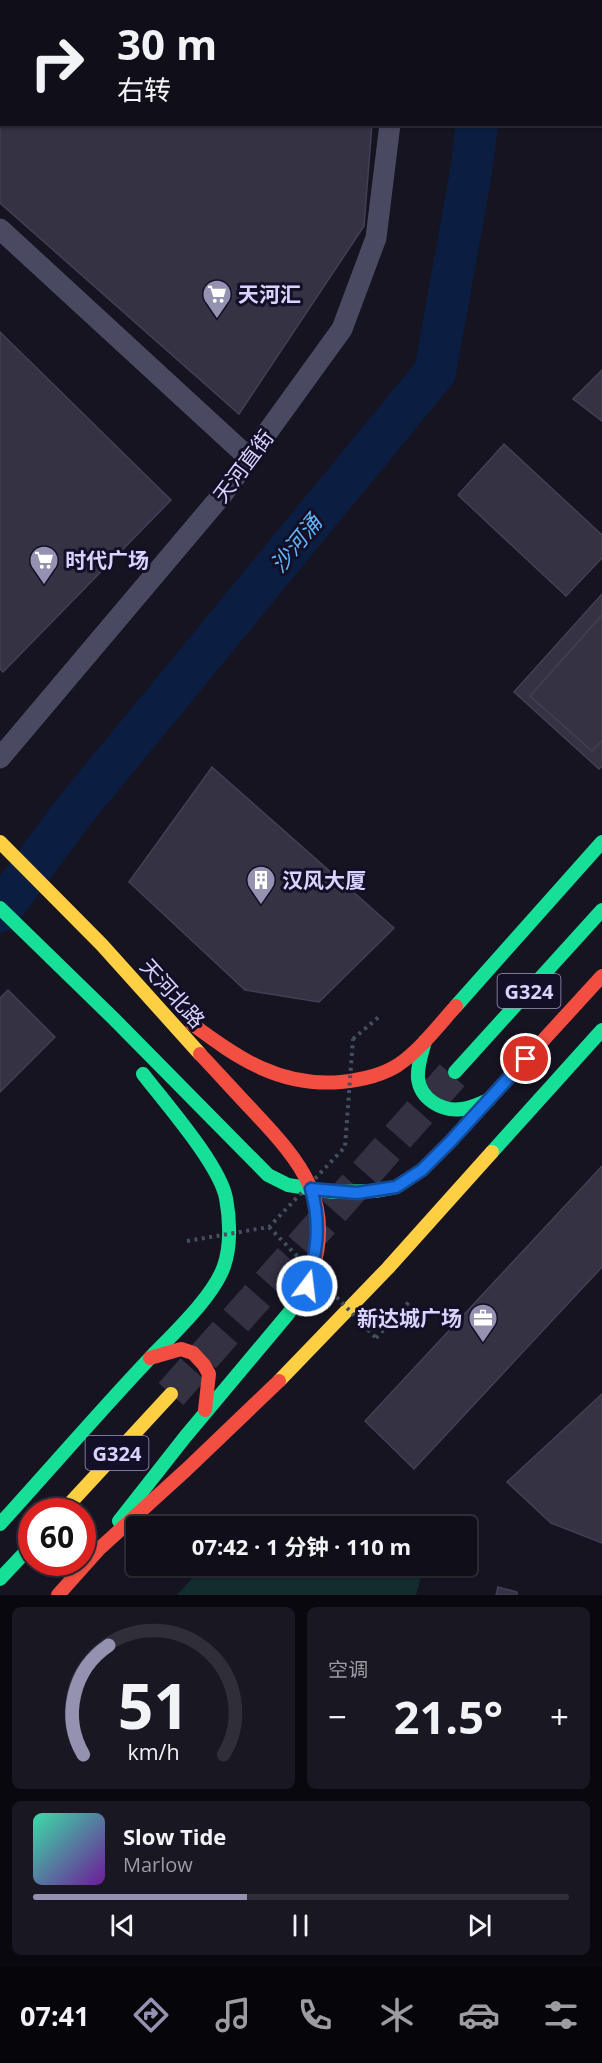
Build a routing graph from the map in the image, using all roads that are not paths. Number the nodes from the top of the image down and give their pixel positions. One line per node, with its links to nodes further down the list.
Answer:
1 (390, 126): 3 (street, 天河直街)
2 (0, 229): 3 (street)
3 (249, 458): 4 (street, 天河直街)
4 (0, 758)
5 (0, 842): 9 (main road, 天河北路)
6 (602, 842): 14 (main road)
7 (0, 908): 10 (main road)
8 (602, 910): 16 (main road, G324)
9 (87, 928): 14 (main road); 18 (main road, 天河北路)
10 (52, 960): 13 (main road); 18 (main road)
11 (602, 976): 17 (main road)
12 (602, 1030): 24 (main road, G324)
13 (116, 1041)
14 (425, 1041): 17 (main road)
15 (138, 1067): 19 (main road)
16 (455, 1072)
17 (489, 1100): 18 (main road)
18 (309, 1183): 21 (main road, 天河北路)
19 (150, 1358): 21 (main road); 23 (main road)
20 (171, 1394): 22 (main road, G324)
21 (205, 1410): 24 (main road, 天河北路)
22 (75, 1498)
23 (0, 1524)
24 (99, 1549): 27 (main road, G324)
25 (18, 1560): 26 (main road)
26 (0, 1579)
27 (58, 1595)

